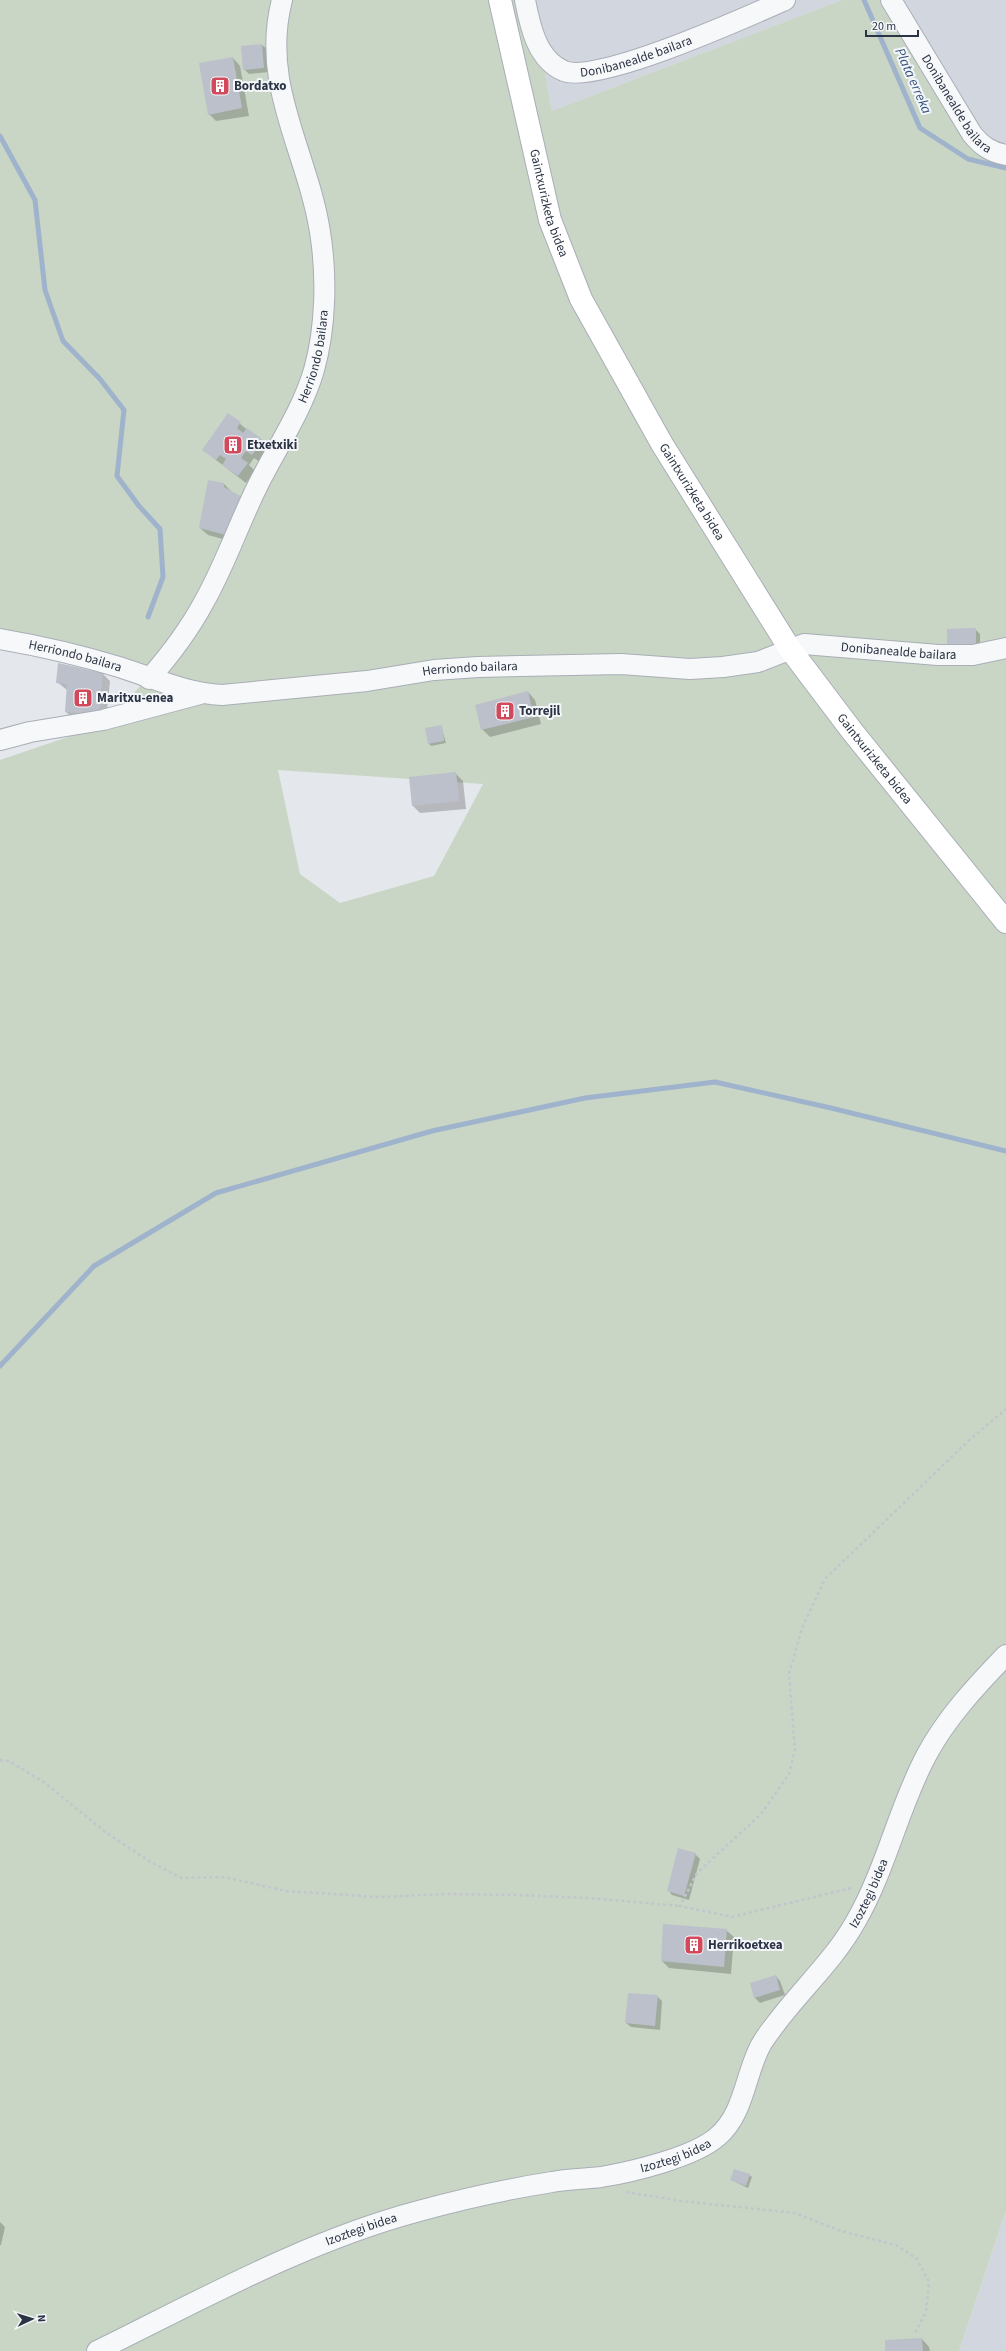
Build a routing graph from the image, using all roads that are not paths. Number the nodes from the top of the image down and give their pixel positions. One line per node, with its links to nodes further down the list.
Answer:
1 (282, 0): 10 (street, Herriondo bailara)
2 (500, 0): 9 (main road, Gaintxurizketa bidea)
3 (524, 0): 4 (street, Donibanealde bailara)
4 (785, 0)
5 (891, 0): 6 (street, Donibanealde bailara)
6 (1006, 155)
7 (0, 639): 10 (street, Herriondo bailara)
8 (1006, 648): 9 (street, Donibanealde bailara)
9 (790, 649): 11 (street, Herriondo bailara); 13 (main road, Gaintxurizketa bidea)
10 (149, 679): 11 (street, Herriondo bailara)
11 (202, 694): 12 (street)
12 (0, 740)
13 (1006, 922)
14 (1006, 1654): 15 (street, Izoztegi bidea)
15 (97, 2351)

